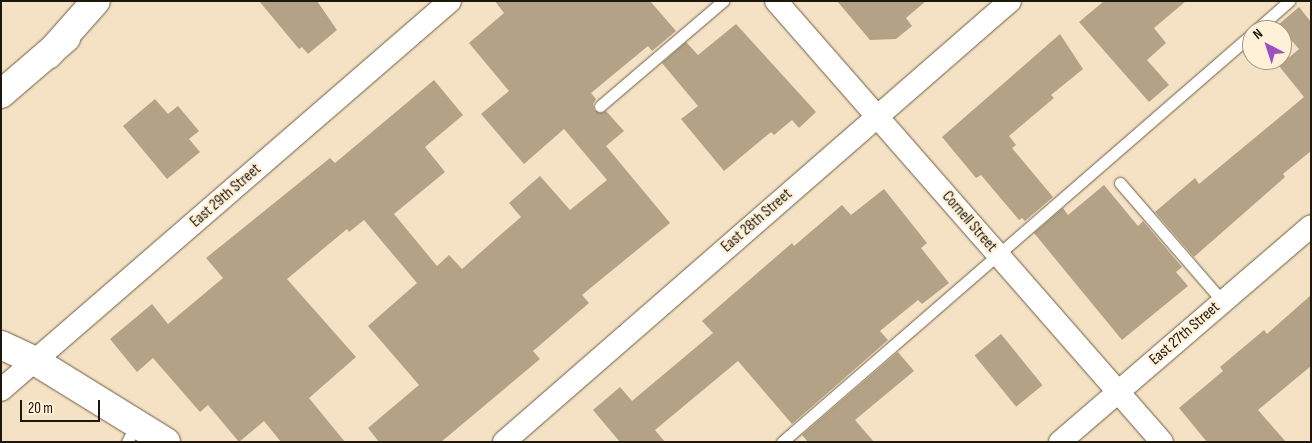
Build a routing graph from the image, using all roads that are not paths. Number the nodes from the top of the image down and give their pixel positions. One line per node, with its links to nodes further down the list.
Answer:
1 (96, 1): 10 (main road)
2 (109, 1): 10 (main road)
3 (450, 1): 19 (street, East 29th Street)
4 (722, 1): 12 (lane)
5 (776, 1): 13 (street, Cornell Street)
6 (1010, 1): 13 (street, East 28th Street)
7 (1289, 1): 8 (lane)
8 (1267, 20)
9 (1242, 43): 16 (lane)
10 (48, 55): 11 (main road)
11 (1, 94)
12 (600, 106)
13 (877, 117): 16 (street, Cornell Street); 24 (street, East 28th Street)
14 (1120, 184): 17 (lane)
15 (1311, 226): 17 (street, East 27th Street)
16 (997, 254): 21 (street, Cornell Street); 25 (lane)
17 (1223, 302): 21 (street, East 27th Street)
18 (4, 344): 19 (main road)
19 (35, 361): 20 (street, East 29th Street); 22 (main road)
20 (1, 390)
21 (1118, 392): 26 (street, East 27th Street); 27 (street, Cornell Street)
22 (132, 433): 23 (main road)
23 (166, 442)
24 (504, 442)
25 (782, 442)
26 (1060, 442)
27 (1162, 442)

